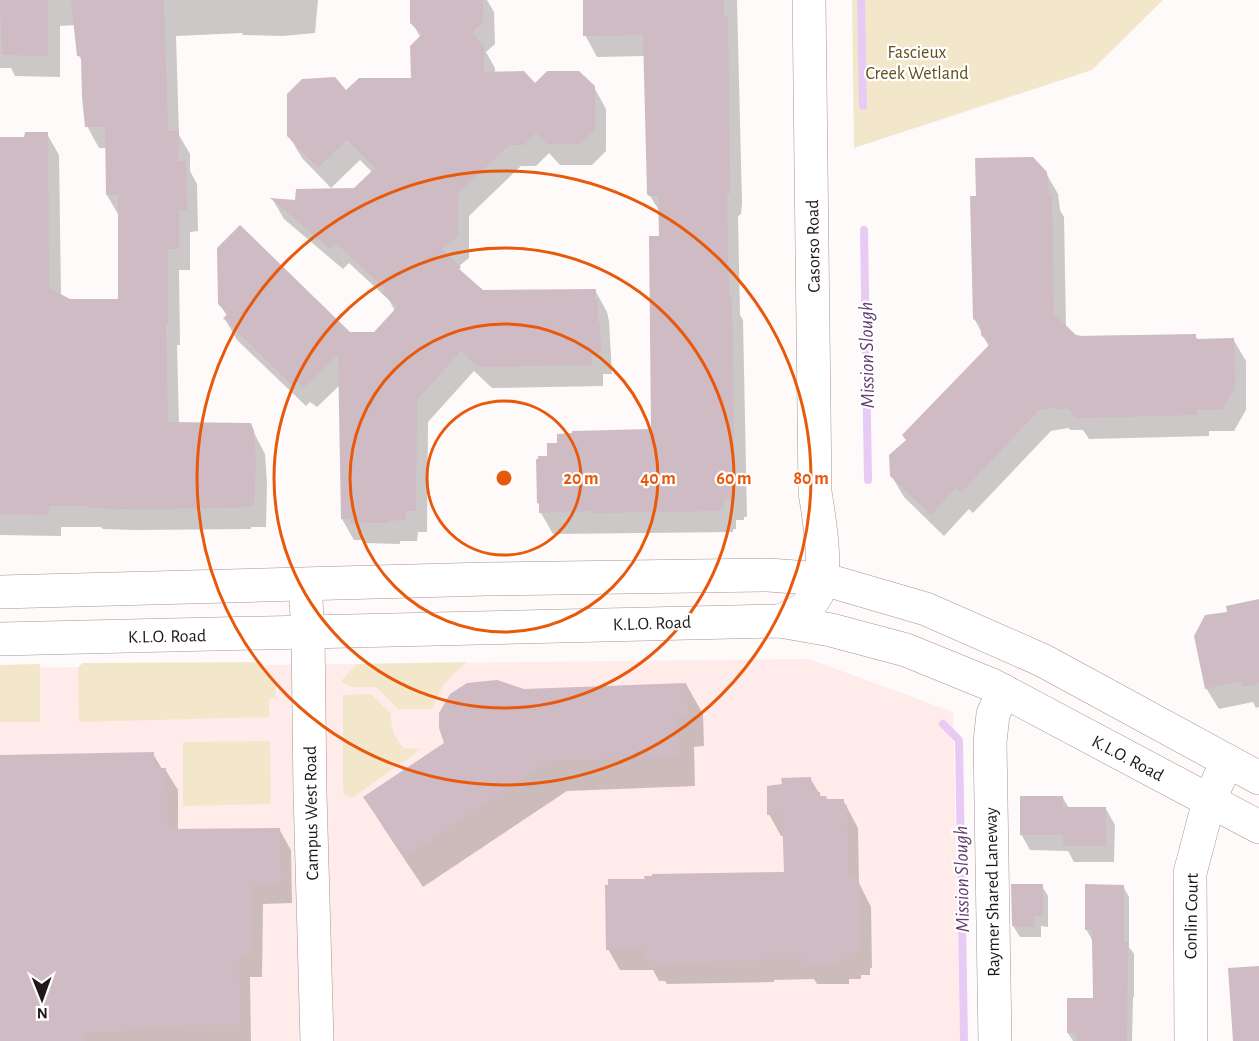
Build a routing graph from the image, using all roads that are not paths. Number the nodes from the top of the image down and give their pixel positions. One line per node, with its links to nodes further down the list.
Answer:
1 (809, 0): 2 (main road, Casorso Road)
2 (807, 577): 3 (main road); 5 (main road); 9 (main road)
3 (305, 585): 4 (main road); 6 (main road, Campus West Road)
4 (0, 592)
5 (780, 621): 6 (main road, K.L.O. Road); 8 (main road, K.L.O. Road)
6 (308, 632): 7 (main road, K.L.O. Road); 13 (main road, Campus West Road)
7 (0, 639)
8 (1004, 691): 11 (main road, K.L.O. Road); 14 (main road, Raymer Shared Laneway)
9 (1227, 761): 10 (main road); 11 (main road, Conlin Court)
10 (1259, 778)
11 (1209, 801): 12 (main road, K.L.O. Road); 15 (main road, Conlin Court)
12 (1259, 827)
13 (317, 1041)
14 (995, 1041)
15 (1191, 1041)

